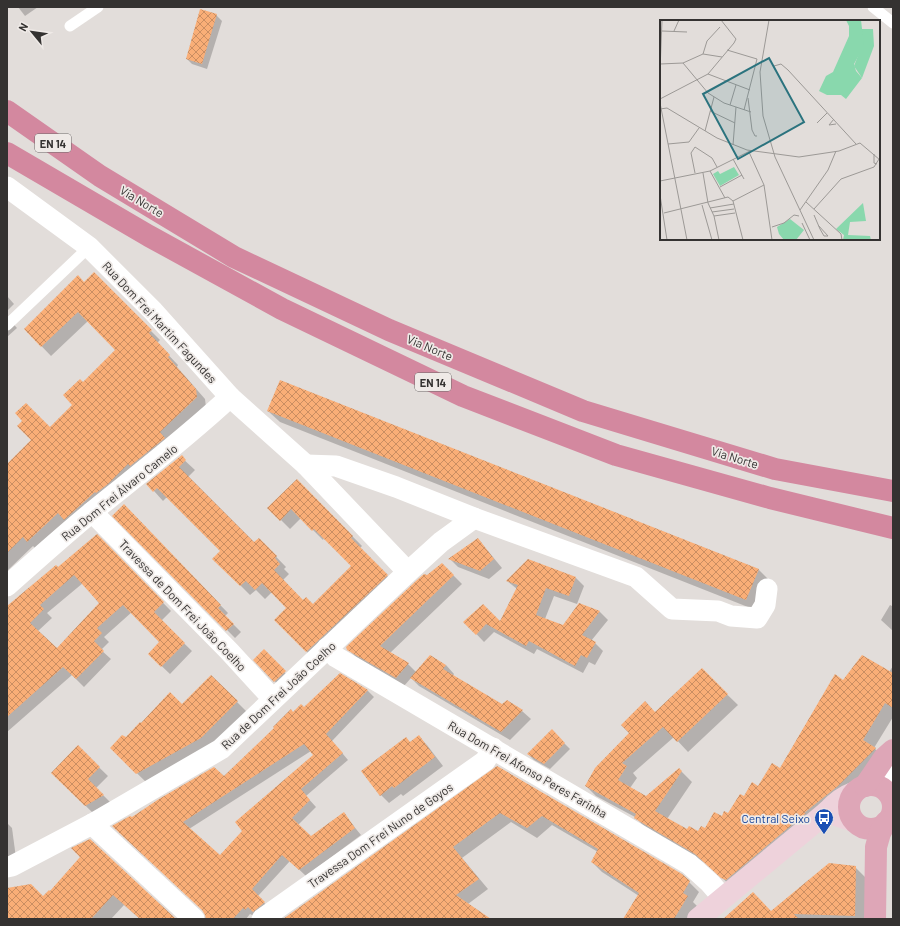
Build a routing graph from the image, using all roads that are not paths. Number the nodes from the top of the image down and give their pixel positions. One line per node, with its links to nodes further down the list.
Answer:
1 (98, 7): 4 (lane)
2 (873, 7): 3 (lane)
3 (893, 23)
4 (70, 26)
5 (7, 111): 12 (highway, Via Norte / EN 14)
6 (7, 153): 15 (highway, EN 14)
7 (7, 187): 8 (street, Rua Dom Frei Martim Fagundes)
8 (88, 247): 9 (lane); 10 (street, Rua Dom Frei Martim Fagundes)
9 (7, 325)
10 (230, 397): 11 (street, Rua Dom Frei Martim Fagundes); 13 (street, Rua Dom Frei Álvaro Camelo)
11 (306, 465): 14 (street); 16 (street, Rua Dom Frei Martim Fagundes)
12 (893, 491)
13 (92, 512): 17 (street, Rua Dom Frei Álvaro Camelo); 20 (street, Travessa de Dom Frei João Coelho)
14 (474, 518): 16 (street); 18 (street)
15 (893, 528)
16 (408, 572): 19 (street, Rua de Dom Frei João Coelho)
17 (7, 586)
18 (767, 589)
19 (327, 648): 20 (street, Rua de Dom Frei João Coelho); 21 (street, Rua Dom Frei Afonso Peres Farinha)
20 (273, 699): 26 (street, Rua de Dom Frei João Coelho)
21 (493, 748): 29 (street, Rua Dom Frei Afonso Peres Farinha); 31 (street, Travessa Dom Frei Nuno de Goyos)
22 (882, 773): 23 (main road); 24 (main road); 25 (main road)
23 (827, 812): 25 (main road); 29 (main road)
24 (886, 822): 25 (main road); 27 (main road)
25 (857, 823): 27 (main road)
26 (92, 824): 28 (street, Rua de Dom Frei João Coelho); 30 (street)
27 (876, 847): 33 (main road)
28 (7, 867)
29 (723, 898): 32 (main road)
30 (194, 919)
31 (262, 919)
32 (698, 919)
33 (875, 919)

